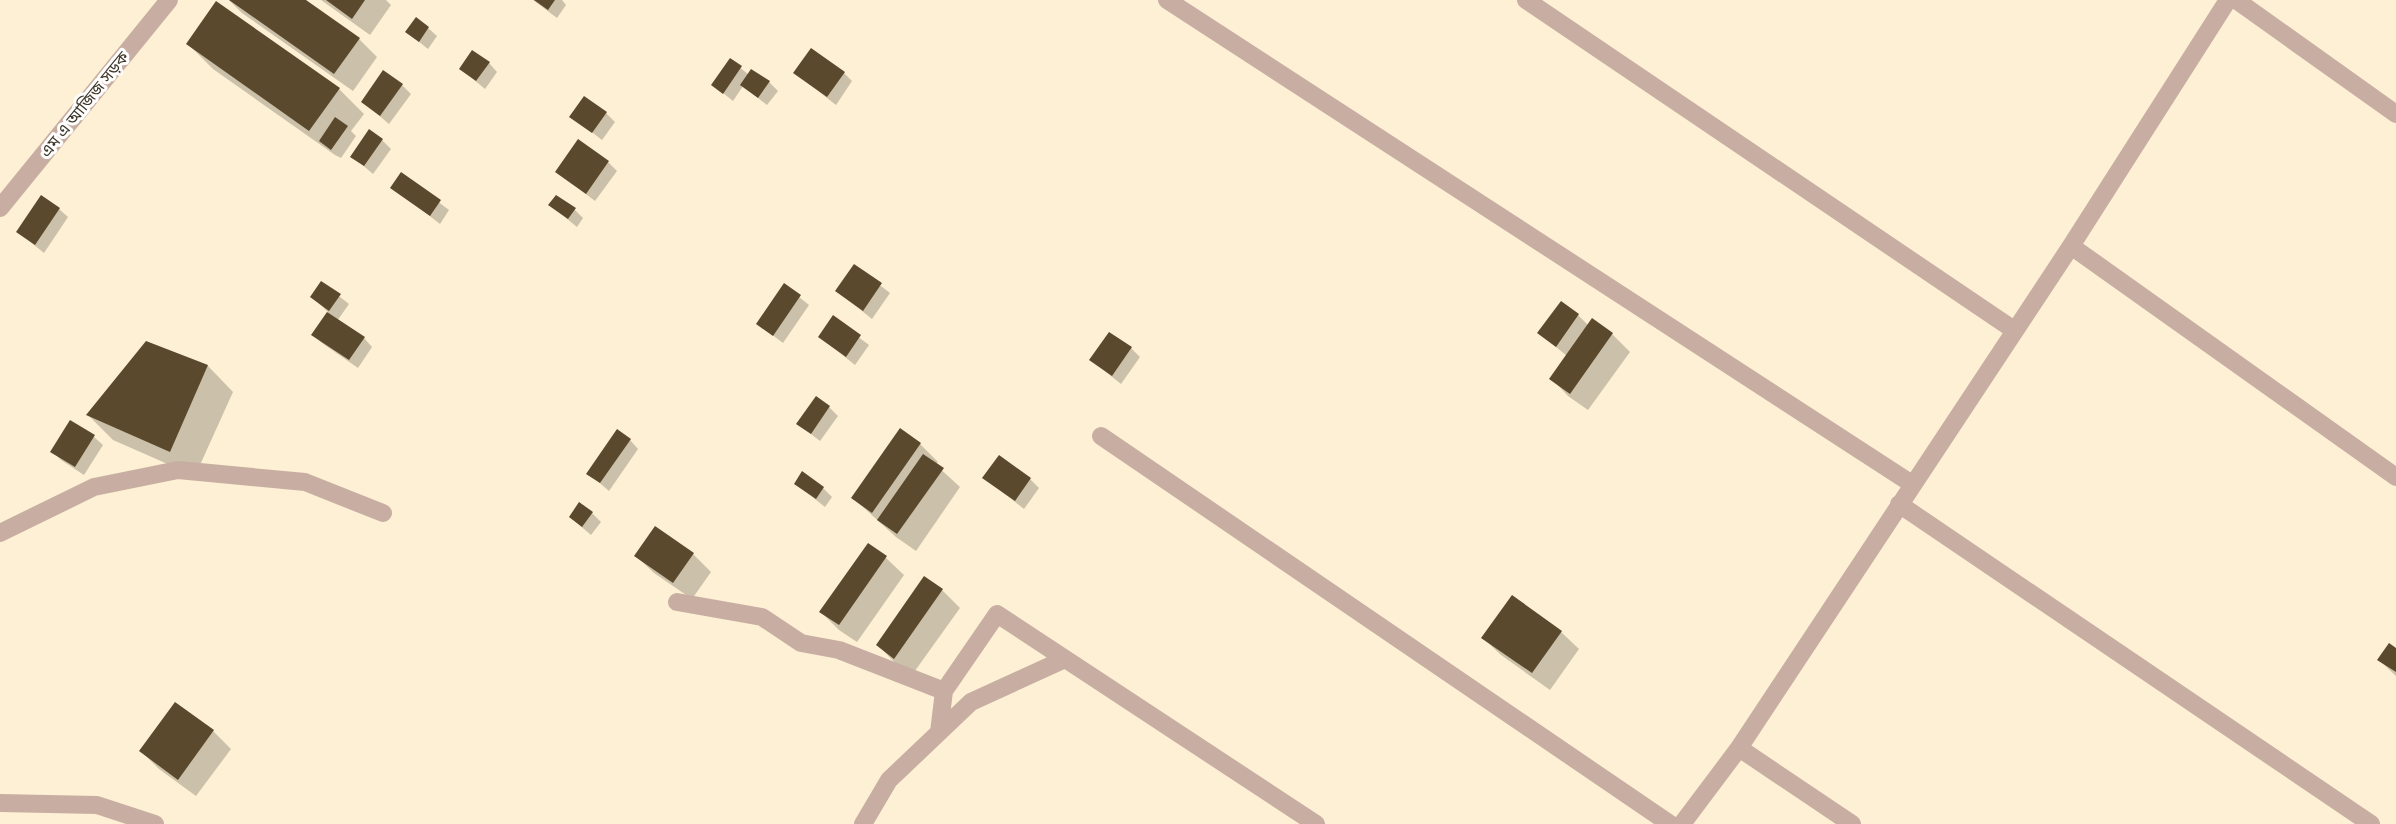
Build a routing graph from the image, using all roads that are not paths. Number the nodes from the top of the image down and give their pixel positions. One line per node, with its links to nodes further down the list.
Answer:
1 (168, 0): 7 (street, এম এ আজিজ সড়ক)
2 (1167, 0): 12 (street)
3 (1526, 0): 9 (street)
4 (2228, 0): 8 (street)
5 (2236, 0): 6 (street)
6 (2396, 114)
7 (0, 208)
8 (2071, 246): 9 (street); 11 (street)
9 (2014, 330): 12 (street)
10 (1101, 436): 25 (street)
11 (2396, 477)
12 (1912, 484): 13 (street)
13 (1899, 504): 20 (street); 28 (street)
14 (383, 513): 15 (street)
15 (0, 533)
16 (677, 602): 18 (street)
17 (1065, 658): 18 (street); 19 (street); 24 (street)
18 (944, 691): 19 (street)
19 (939, 732): 23 (street)
20 (1739, 748): 26 (street); 27 (street)
21 (0, 803): 22 (street)
22 (155, 824)
23 (863, 824)
24 (1316, 824)
25 (1670, 824)
26 (1682, 824)
27 (1852, 824)
28 (2371, 824)

